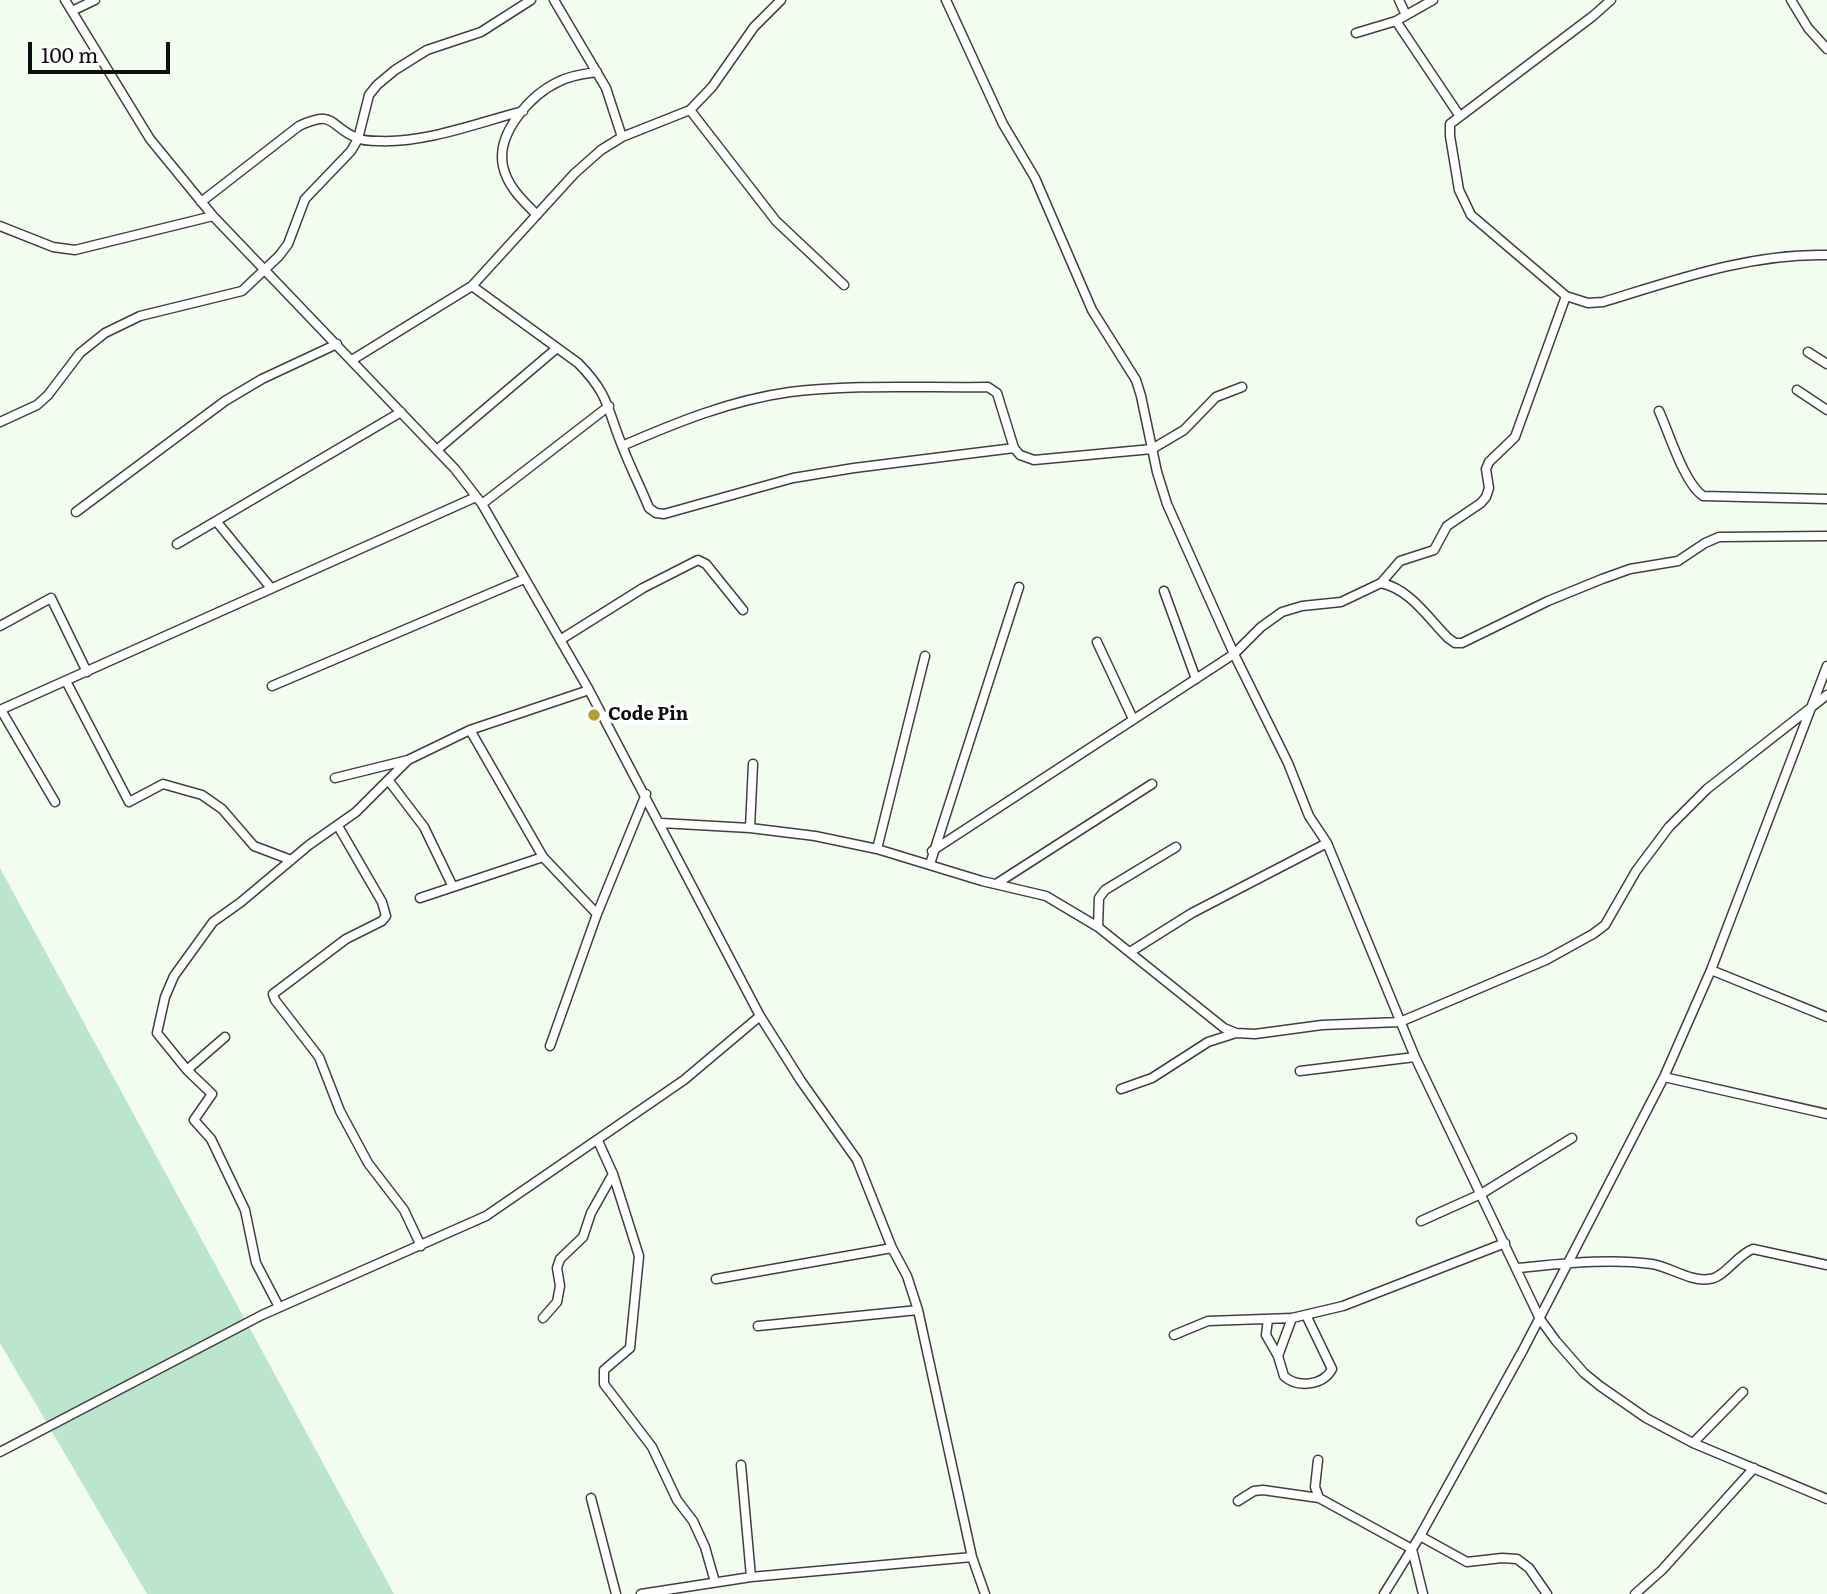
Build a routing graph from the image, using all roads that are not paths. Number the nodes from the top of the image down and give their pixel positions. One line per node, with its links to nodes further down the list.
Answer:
1 (65, 0): 11 (street)
2 (95, 0): 11 (street)
3 (531, 0): 21 (street)
4 (554, 0): 16 (street)
5 (780, 0): 17 (street)
6 (946, 0): 46 (street)
7 (1399, 0): 12 (street)
8 (1433, 0): 12 (street)
9 (1611, 0): 19 (street)
10 (1791, 0): 15 (street)
11 (72, 11): 22 (street)
12 (1406, 15): 13 (street)
13 (1396, 21): 14 (street); 19 (street)
14 (1356, 33)
15 (1827, 49)
16 (597, 72): 18 (street); 20 (street)
17 (690, 110): 20 (street); 28 (street)
18 (523, 111): 21 (street); 23 (street)
19 (1459, 115): 30 (street)
20 (622, 138): 23 (street)
21 (358, 139): 22 (street); 27 (street)
22 (201, 202): 24 (street)
23 (537, 215): 29 (street)
24 (213, 216): 25 (street); 27 (street)
25 (0, 226)
26 (1827, 255): 30 (street)
27 (264, 270): 31 (street); 42 (street)
28 (844, 285)
29 (472, 286): 32 (street); 34 (street)
30 (1566, 296): 54 (street)
31 (337, 344): 34 (street); 49 (street)
32 (557, 348): 38 (street); 45 (street)
33 (1808, 352): 35 (street)
34 (352, 360): 41 (street)
35 (1827, 363)
36 (1242, 387): 46 (street)
37 (1797, 390): 39 (street)
38 (609, 407): 43 (street); 48 (street)
39 (1827, 410)
40 (1659, 411): 47 (street)
41 (401, 412): 45 (street); 50 (street)
42 (0, 422)
43 (622, 446): 44 (street); 44 (street)
44 (1014, 448): 46 (street)
45 (438, 449): 48 (street)
46 (1152, 449): 62 (street)
47 (1827, 499)
48 (479, 501): 53 (street); 56 (street)
49 (76, 512)
50 (216, 521): 52 (street); 56 (street)
51 (1827, 536): 54 (street)
52 (177, 544)
53 (524, 579): 60 (street); 68 (street)
54 (1381, 583): 62 (street)
55 (1019, 587): 88 (street)
56 (271, 588): 65 (street)
57 (1164, 591): 66 (street)
58 (743, 610): 60 (street)
59 (0, 626): 65 (street)
60 (560, 640): 69 (street)
61 (1097, 642): 73 (street)
62 (1234, 654): 66 (street); 85 (street)
63 (925, 656): 87 (street)
64 (1827, 666): 71 (street)
65 (87, 672): 67 (street)
66 (1196, 679): 73 (street)
67 (66, 681): 72 (street); 90 (street)
68 (272, 686)
69 (589, 690): 74 (street); 80 (street)
70 (1827, 695): 71 (street)
71 (1812, 705): 98 (street); 101 (street)
72 (1, 710): 81 (street)
73 (1133, 719): 88 (street)
74 (470, 730): 75 (street); 89 (street)
75 (408, 760): 77 (street); 78 (street)
76 (753, 764): 84 (street)
77 (335, 778)
78 (389, 781): 83 (street); 93 (street)
79 (1152, 784): 92 (street)
80 (646, 794): 82 (street); 95 (street)
81 (55, 802)
82 (661, 823): 84 (street); 99 (street)
83 (338, 826): 90 (street); 117 (street)
84 (750, 828): 87 (street)
85 (1327, 844): 97 (street); 101 (street)
86 (1176, 847): 96 (street)
87 (877, 849): 91 (street)
88 (932, 851): 91 (street)
89 (543, 857): 93 (street); 95 (street)
90 (291, 860): 106 (street)
91 (930, 864): 92 (street)
92 (996, 884): 96 (street)
93 (453, 887): 94 (street)
94 (420, 898)
95 (597, 914): 104 (street)
96 (1098, 927): 97 (street)
97 (1129, 952): 102 (street)
98 (1711, 970): 100 (street); 108 (street)
99 (760, 1016): 112 (street); 118 (street)
100 (1827, 1017)
101 (1400, 1022): 102 (street); 105 (street)
102 (1236, 1033): 109 (street)
103 (225, 1037): 106 (street)
104 (550, 1046)
105 (1415, 1056): 107 (street); 114 (street)
106 (187, 1070): 123 (street)
107 (1300, 1071)
108 (1664, 1077): 110 (street); 119 (street)
109 (1121, 1088)
110 (1827, 1114)
111 (1572, 1138): 114 (street)
112 (598, 1141): 113 (street); 117 (street)
113 (613, 1174): 126 (street); 147 (street)
114 (1481, 1194): 115 (street); 116 (street)
115 (1421, 1221)
116 (1505, 1243): 121 (street); 125 (street)
117 (421, 1246): 123 (street)
118 (892, 1248): 122 (street); 124 (street)
119 (1568, 1264): 120 (street); 121 (street); 129 (street)
120 (1827, 1265)
121 (1517, 1268): 129 (street)
122 (716, 1279)
123 (279, 1307): 135 (street)
124 (918, 1310): 130 (street); 145 (street)
125 (1306, 1315): 127 (street); 132 (street)
126 (542, 1318)
127 (1292, 1318): 128 (street); 132 (street)
128 (1268, 1319): 131 (street); 132 (street)
129 (1540, 1320): 134 (street); 143 (street)
130 (758, 1326)
131 (1174, 1335)
132 (1278, 1356)
133 (1743, 1392): 134 (street)
134 (1693, 1443): 138 (street)
135 (0, 1452)
136 (1318, 1460): 140 (street)
137 (741, 1465): 146 (street)
138 (1754, 1468): 141 (street); 154 (street)
139 (591, 1498): 148 (street)
140 (1319, 1498): 142 (street); 144 (street)
141 (1827, 1499)
142 (1238, 1501)
143 (1420, 1536): 144 (street); 153 (street)
144 (1412, 1549): 151 (street); 152 (street)
145 (972, 1557): 146 (street); 150 (street)
146 (751, 1577): 147 (street)
147 (715, 1582): 149 (street)
148 (616, 1594)
149 (641, 1594)
150 (985, 1594)
151 (1384, 1594)
152 (1423, 1594)
153 (1547, 1594)
154 (1635, 1594)

